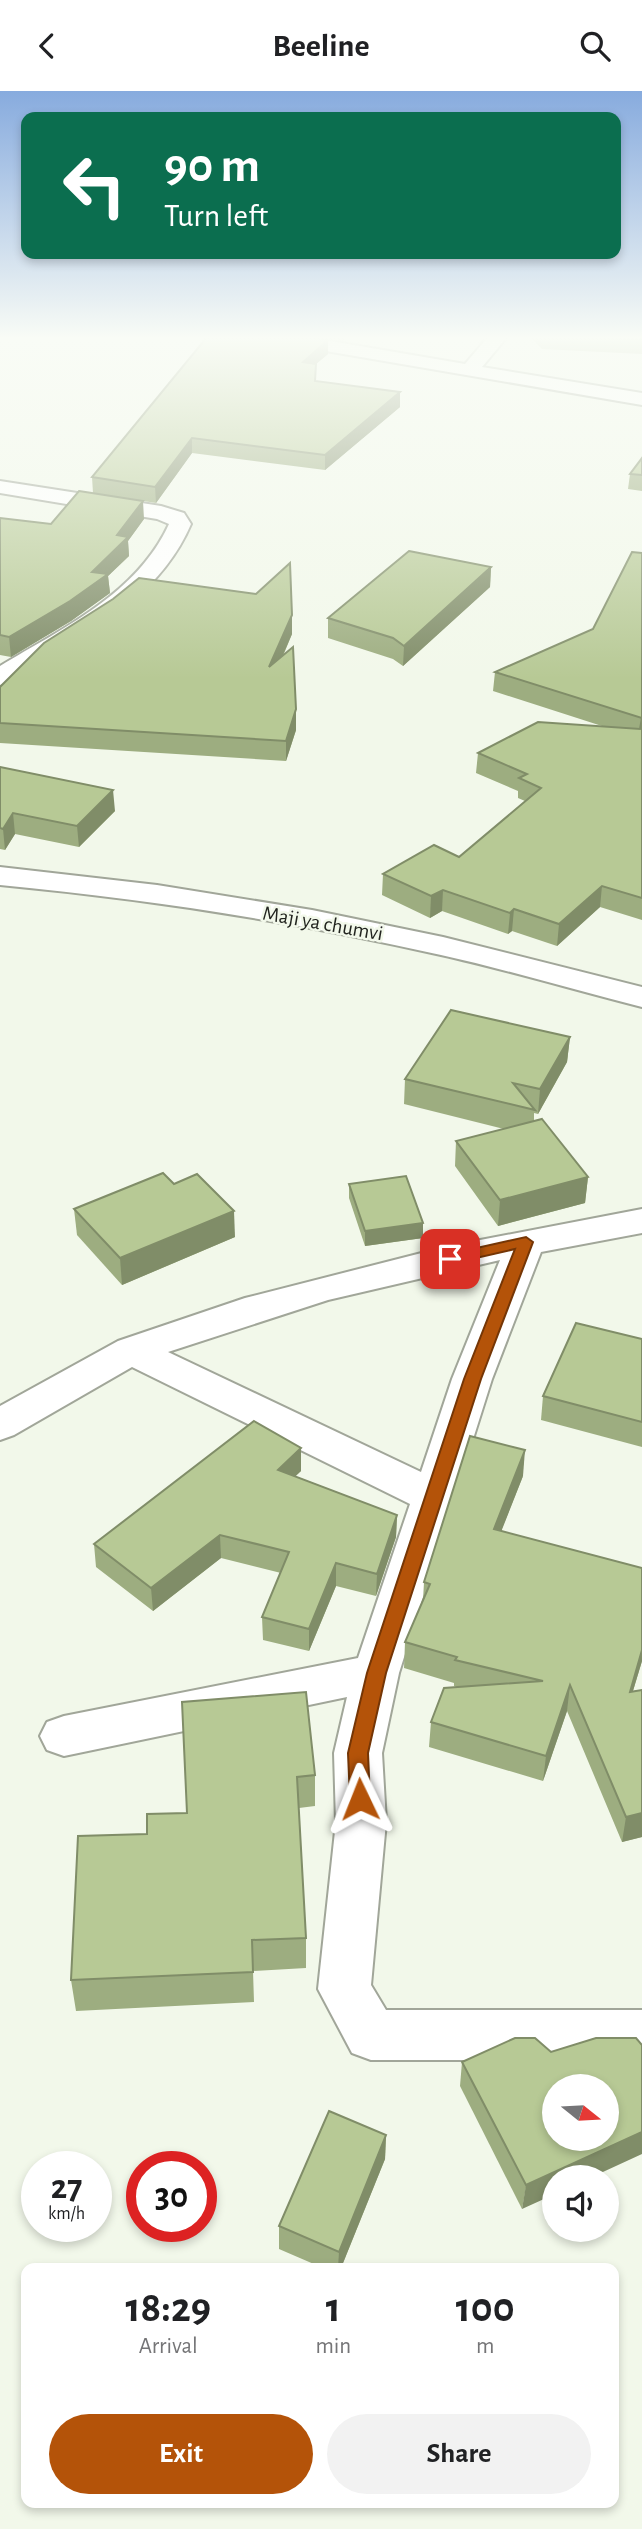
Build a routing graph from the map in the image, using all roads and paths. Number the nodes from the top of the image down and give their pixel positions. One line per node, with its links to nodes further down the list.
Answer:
1 (0, 487): 2 (street)
2 (0, 677)
3 (0, 876): 4 (street, Maji ya chumvi)
4 (642, 997)
5 (642, 1221): 6 (street)
6 (526, 1242): 7 (street); 9 (street)
7 (132, 1351): 8 (street); 9 (street)
8 (0, 1425)
9 (434, 1497): 10 (street)
10 (376, 1673): 11 (street); 12 (street)
11 (64, 1736)
12 (642, 2035)

